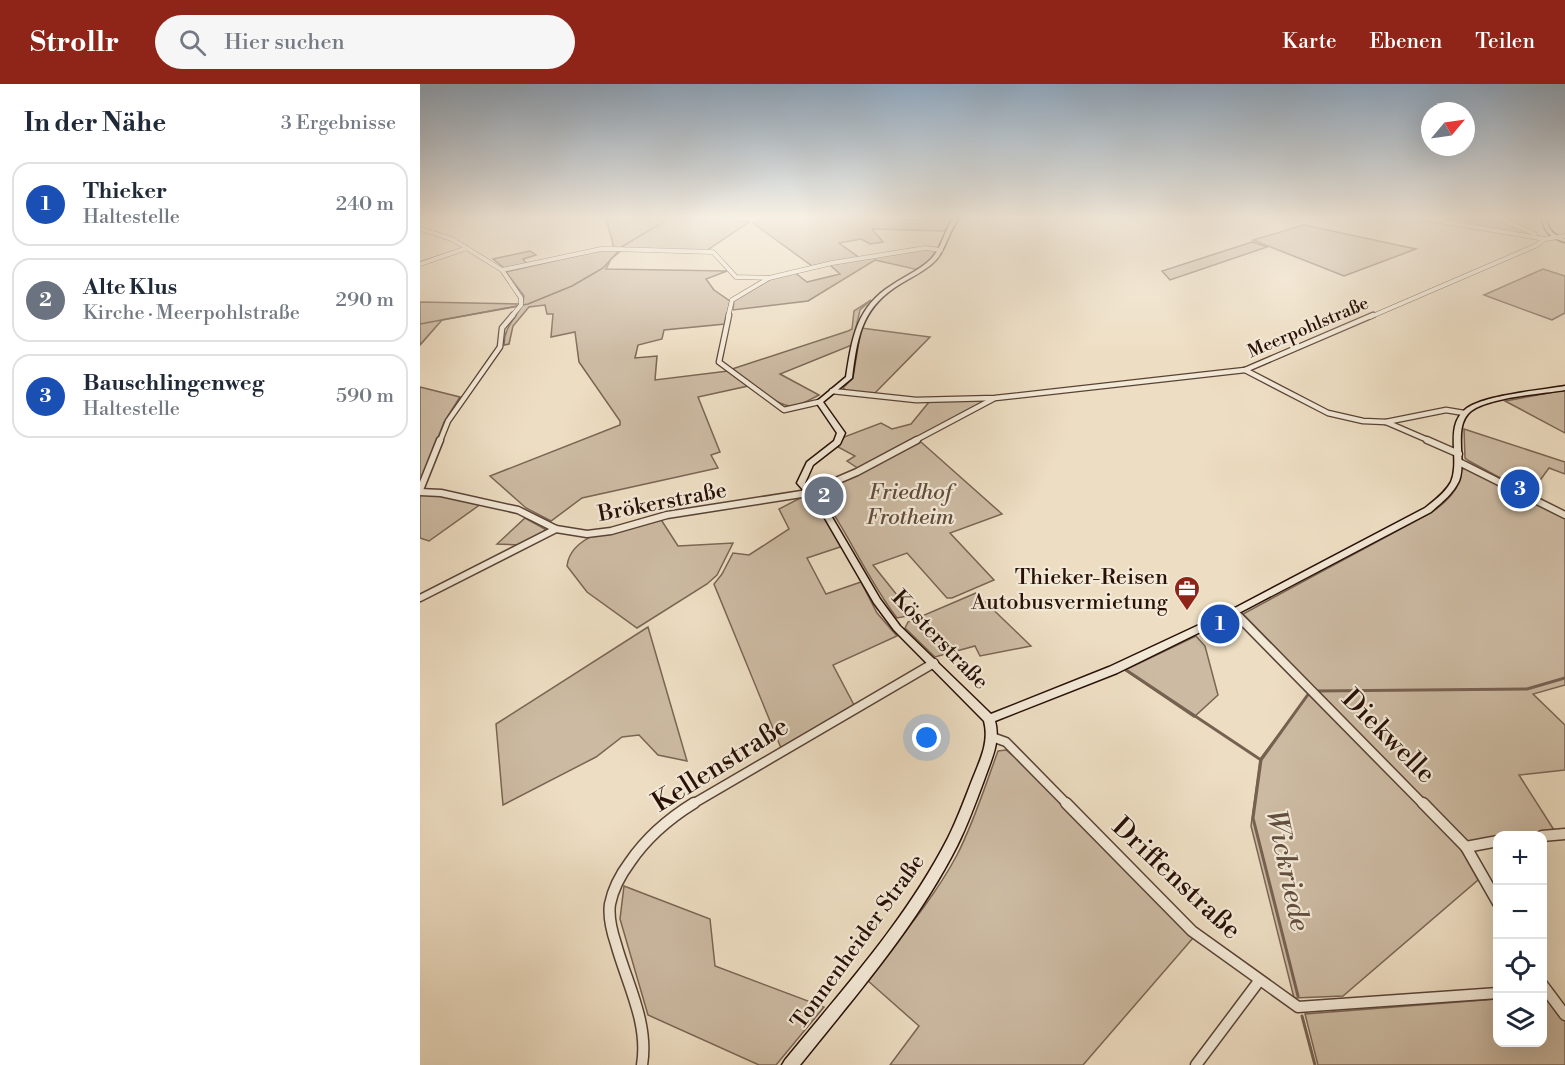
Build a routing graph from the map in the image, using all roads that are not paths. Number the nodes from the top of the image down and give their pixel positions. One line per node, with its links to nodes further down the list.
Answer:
1 (494, 264): 7 (street, Brökerstraße)
2 (531, 264): 7 (street)
3 (724, 264): 8 (street)
4 (829, 264): 8 (street)
5 (927, 264): 11 (main road)
6 (1493, 264): 9 (street, Meerpohlstraße)
7 (502, 270): 17 (street, Brökerstraße)
8 (770, 278): 13 (street)
9 (1245, 369): 12 (street, Meerpohlstraße); 15 (street)
10 (1565, 388): 14 (main road)
11 (832, 391): 12 (street, Meerpohlstraße); 13 (main road)
12 (995, 398): 18 (street, Meerpohlstraße)
13 (819, 402): 18 (main road)
14 (1464, 413): 15 (street); 16 (main road)
15 (1386, 422): 16 (street)
16 (1459, 458): 19 (street); 22 (main road)
17 (420, 491): 20 (street, Brökerstraße)
18 (808, 493): 20 (street, Brökerstraße); 23 (main road, Kösterstraße)
19 (1565, 515)
20 (556, 529): 21 (street)
21 (420, 598)
22 (1234, 612): 24 (main road); 29 (street, Diekwelle)
23 (934, 663): 24 (main road, Kösterstraße); 35 (street, Kellenstraße)
24 (989, 719): 25 (main road, Tonnenheider Straße)
25 (992, 737): 31 (street, Driffenstraße); 36 (main road, Tonnenheider Straße)
26 (1565, 834): 27 (street)
27 (1547, 836)
28 (1493, 842): 29 (street)
29 (1467, 847): 30 (street, Diekwelle)
30 (1493, 896)
31 (1259, 981): 33 (street, Driffenstraße); 37 (street)
32 (1547, 992): 34 (street)
33 (1493, 993)
34 (1565, 1015)
35 (642, 1065)
36 (790, 1065)
37 (1196, 1065)

